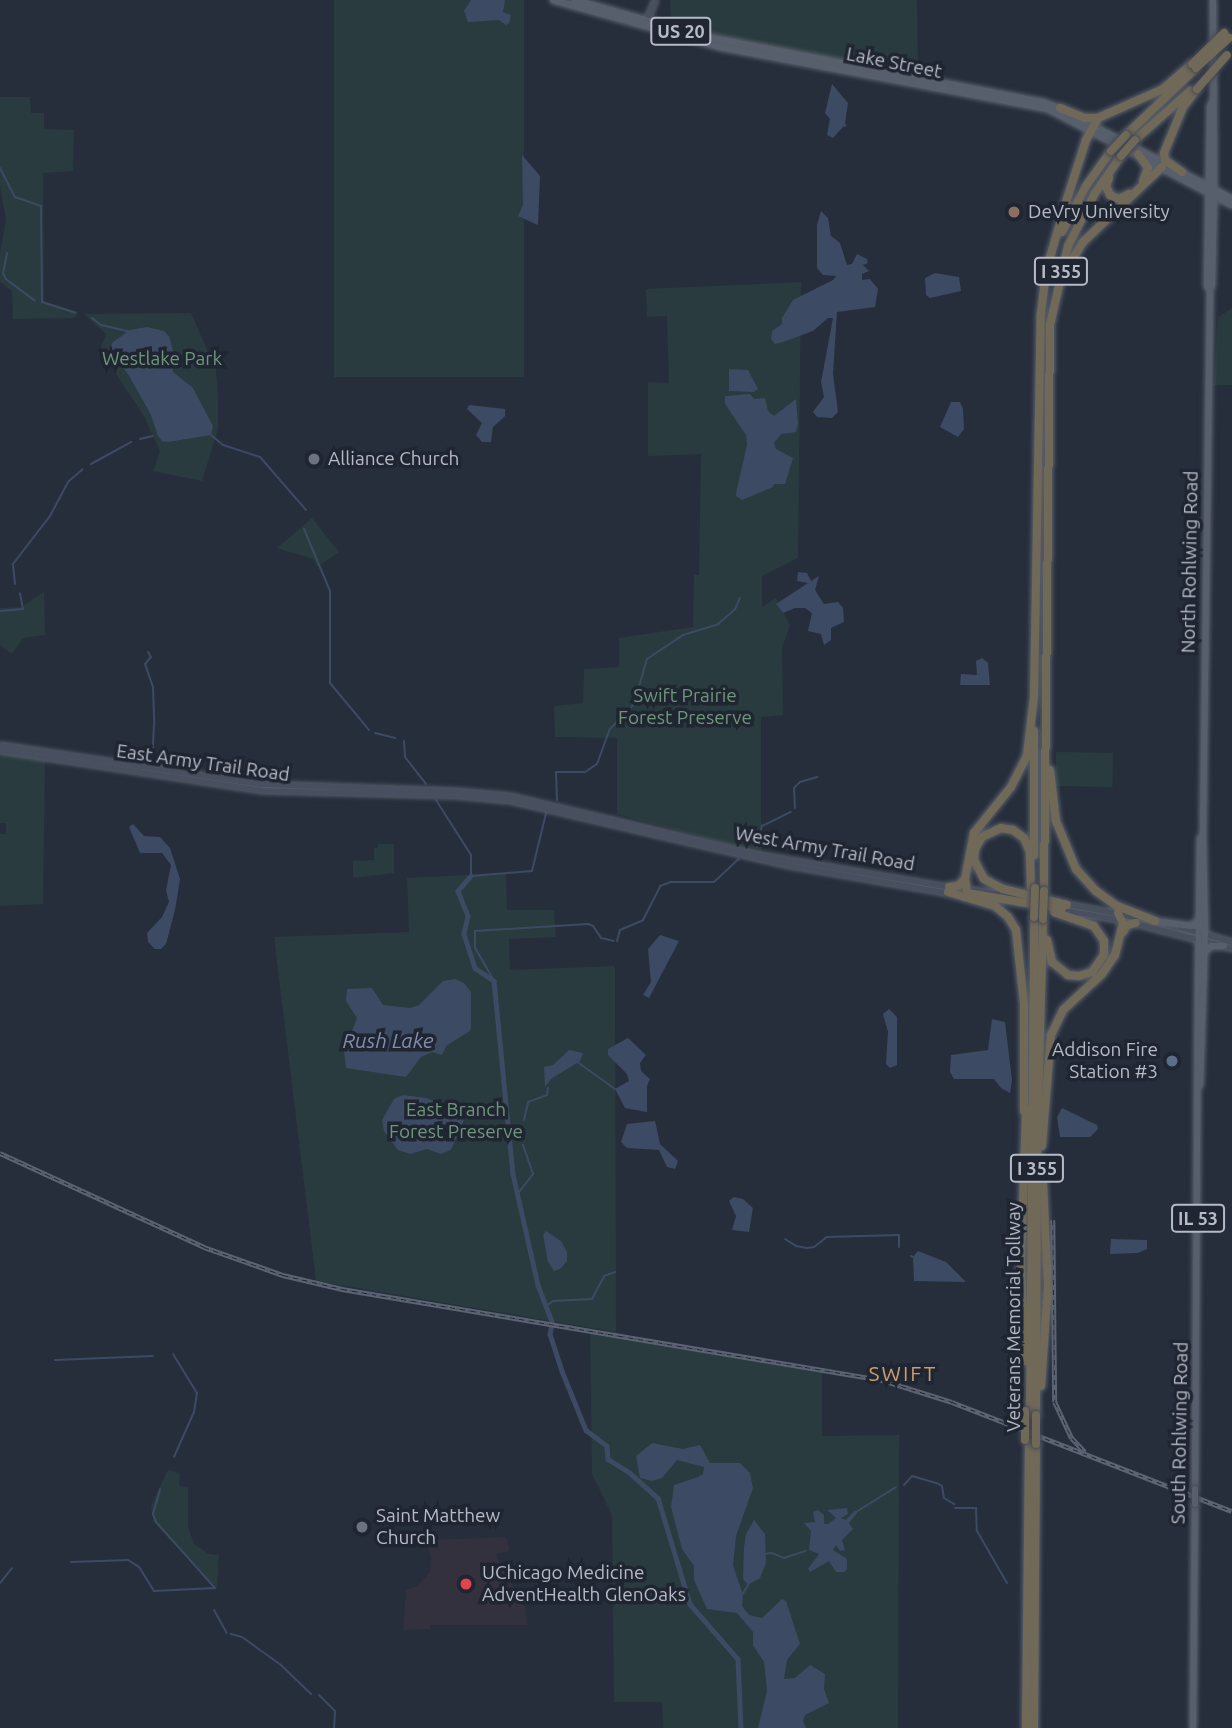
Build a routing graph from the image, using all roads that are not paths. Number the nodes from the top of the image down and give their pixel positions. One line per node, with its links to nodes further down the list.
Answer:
1 (553, 0): 5 (main road, Lake Street / US 20)
2 (575, 0): 5 (main road, Lake Street / US 20)
3 (655, 0): 5 (main road)
4 (1213, 0): 11 (main road, North Rohlwing Road / IL 53)
5 (644, 23): 12 (main road, Lake Street / US 20); 13 (main road, Lake Street / US 20)
6 (1232, 26): 7 (highway)
7 (1228, 35): 9 (highway, bridge)
8 (1229, 53): 10 (highway, bridge)
9 (1194, 66): 13 (highway); 25 (highway, I 355, bridge)
10 (1196, 88): 15 (highway, I 355, bridge); 19 (highway)
11 (1213, 100): 18 (main road, North Rohlwing Road / IL 53); 20 (main road, North Rohlwing Road / IL 53)
12 (1059, 108): 13 (highway)
13 (1091, 125): 14 (main road, Lake Street / US 20); 16 (main road, Lake Street / US 20); 25 (highway)
14 (1138, 154): 15 (highway); 17 (main road, Lake Street / US 20)
15 (1122, 157): 26 (highway, I 355)
16 (1154, 158): 17 (main road); 19 (main road, Lake Street / US 20)
17 (1162, 167): 20 (main road, Lake Street / US 20); 26 (highway)
18 (1208, 171): 19 (main road); 20 (main road, North Rohlwing Road / IL 53)
19 (1186, 174): 20 (main road, Lake Street / US 20)
20 (1211, 191): 21 (main road, US 20); 22 (main road, US 20); 23 (main road, North Rohlwing Road / IL 53); 24 (main road, North Rohlwing Road / IL 53)
21 (1232, 199)
22 (1232, 205): 23 (main road)
23 (1214, 213): 24 (main road, North Rohlwing Road / IL 53)
24 (1210, 290): 31 (main road, North Rohlwing Road / IL 53)
25 (1044, 291): 28 (highway, I 355)
26 (1049, 399): 27 (highway, I 355)
27 (1046, 631): 37 (highway, I 355, bridge); 39 (highway)
28 (1034, 697): 32 (highway); 33 (highway, Veterans Memorial Tollway / I 355)
29 (0, 748): 30 (main road, East Army Trail Road)
30 (443, 792): 34 (main road, West Army Trail Road)
31 (1203, 834): 40 (main road, North Rohlwing Road / IL 53); 43 (main road, North Rohlwing Road / IL 53)
32 (965, 884): 34 (highway); 36 (highway)
33 (1033, 888): 36 (highway); 37 (highway, Veterans Memorial Tollway / I 355, bridge)
34 (949, 890): 35 (main road, West Army Trail Road); 51 (highway)
35 (1010, 902): 36 (main road, West Army Trail Road); 37 (highway)
36 (1065, 907): 38 (main road, West Army Trail Road)
37 (1039, 916): 44 (highway, Veterans Memorial Tollway / I 355); 49 (highway, Veterans Memorial Tollway / I 355)
38 (1120, 916): 39 (main road, West Army Trail Road); 41 (main road, West Army Trail Road); 42 (highway)
39 (1155, 920): 40 (main road); 43 (main road, West Army Trail Road)
40 (1199, 920): 43 (main road, North Rohlwing Road / IL 53)
41 (1136, 923): 42 (highway); 43 (main road, West Army Trail Road)
42 (1122, 935): 53 (highway)
43 (1202, 936): 45 (main road); 46 (main road); 48 (main road, North Rohlwing Road / IL 53); 50 (main road, North Rohlwing Road / IL 53)
44 (1043, 942): 53 (highway); 54 (highway, Veterans Memorial Tollway / I 355)
45 (1232, 942)
46 (1224, 946): 47 (main road); 48 (main road)
47 (1232, 948)
48 (1204, 957): 50 (main road, North Rohlwing Road / IL 53)
49 (1033, 990): 51 (highway); 54 (highway, Veterans Memorial Tollway / I 355)
50 (1200, 1085): 52 (main road, North Rohlwing Road / IL 53)
51 (1025, 1138): 54 (highway)
52 (1199, 1138): 58 (main road, South Rohlwing Road / IL 53, bridge)
53 (1042, 1149): 54 (highway)
54 (1033, 1414): 55 (highway, Veterans Memorial Tollway / I 355, bridge)
55 (1033, 1443): 56 (highway, Veterans Memorial Tollway / I 355); 57 (highway, Veterans Memorial Tollway / I 355)
56 (1026, 1728)
57 (1034, 1728)
58 (1193, 1728)

